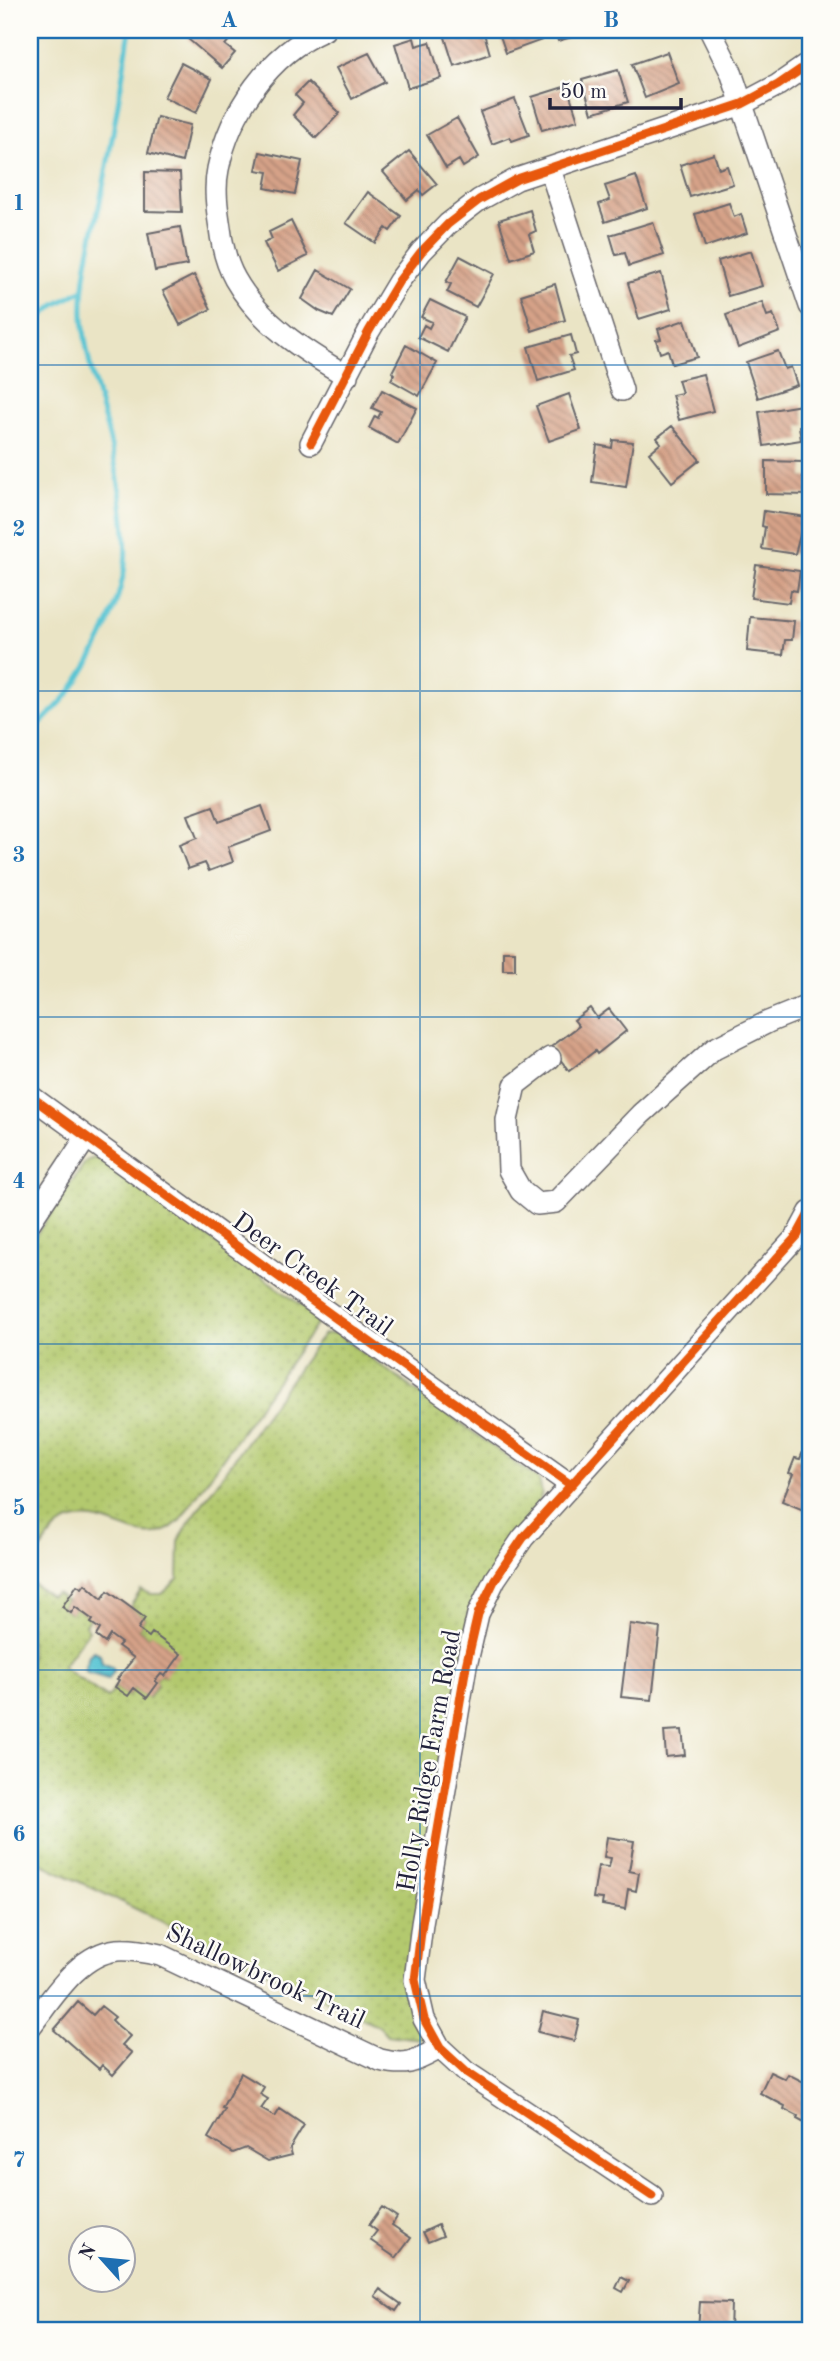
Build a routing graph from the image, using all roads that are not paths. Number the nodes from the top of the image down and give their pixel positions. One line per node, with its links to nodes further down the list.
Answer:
1 (324, 30): 7 (street)
2 (710, 30): 4 (street)
3 (810, 63): 4 (street)
4 (742, 104): 5 (street); 6 (street)
5 (550, 169): 7 (street); 8 (street)
6 (810, 306)
7 (346, 376): 9 (street)
8 (622, 390)
9 (311, 443)
10 (810, 1005): 11 (street)
11 (550, 1058)
12 (30, 1096): 13 (street, Deer Creek Trail)
13 (86, 1138): 15 (street); 16 (street, Deer Creek Trail)
14 (810, 1212): 16 (street, Holly Ridge Farm Road)
15 (30, 1222)
16 (571, 1485): 18 (street, Holly Ridge Farm Road)
17 (30, 2027): 18 (street, Shallowbrook Trail)
18 (440, 2048): 19 (street, Holly Ridge Farm Road)
19 (652, 2196)

